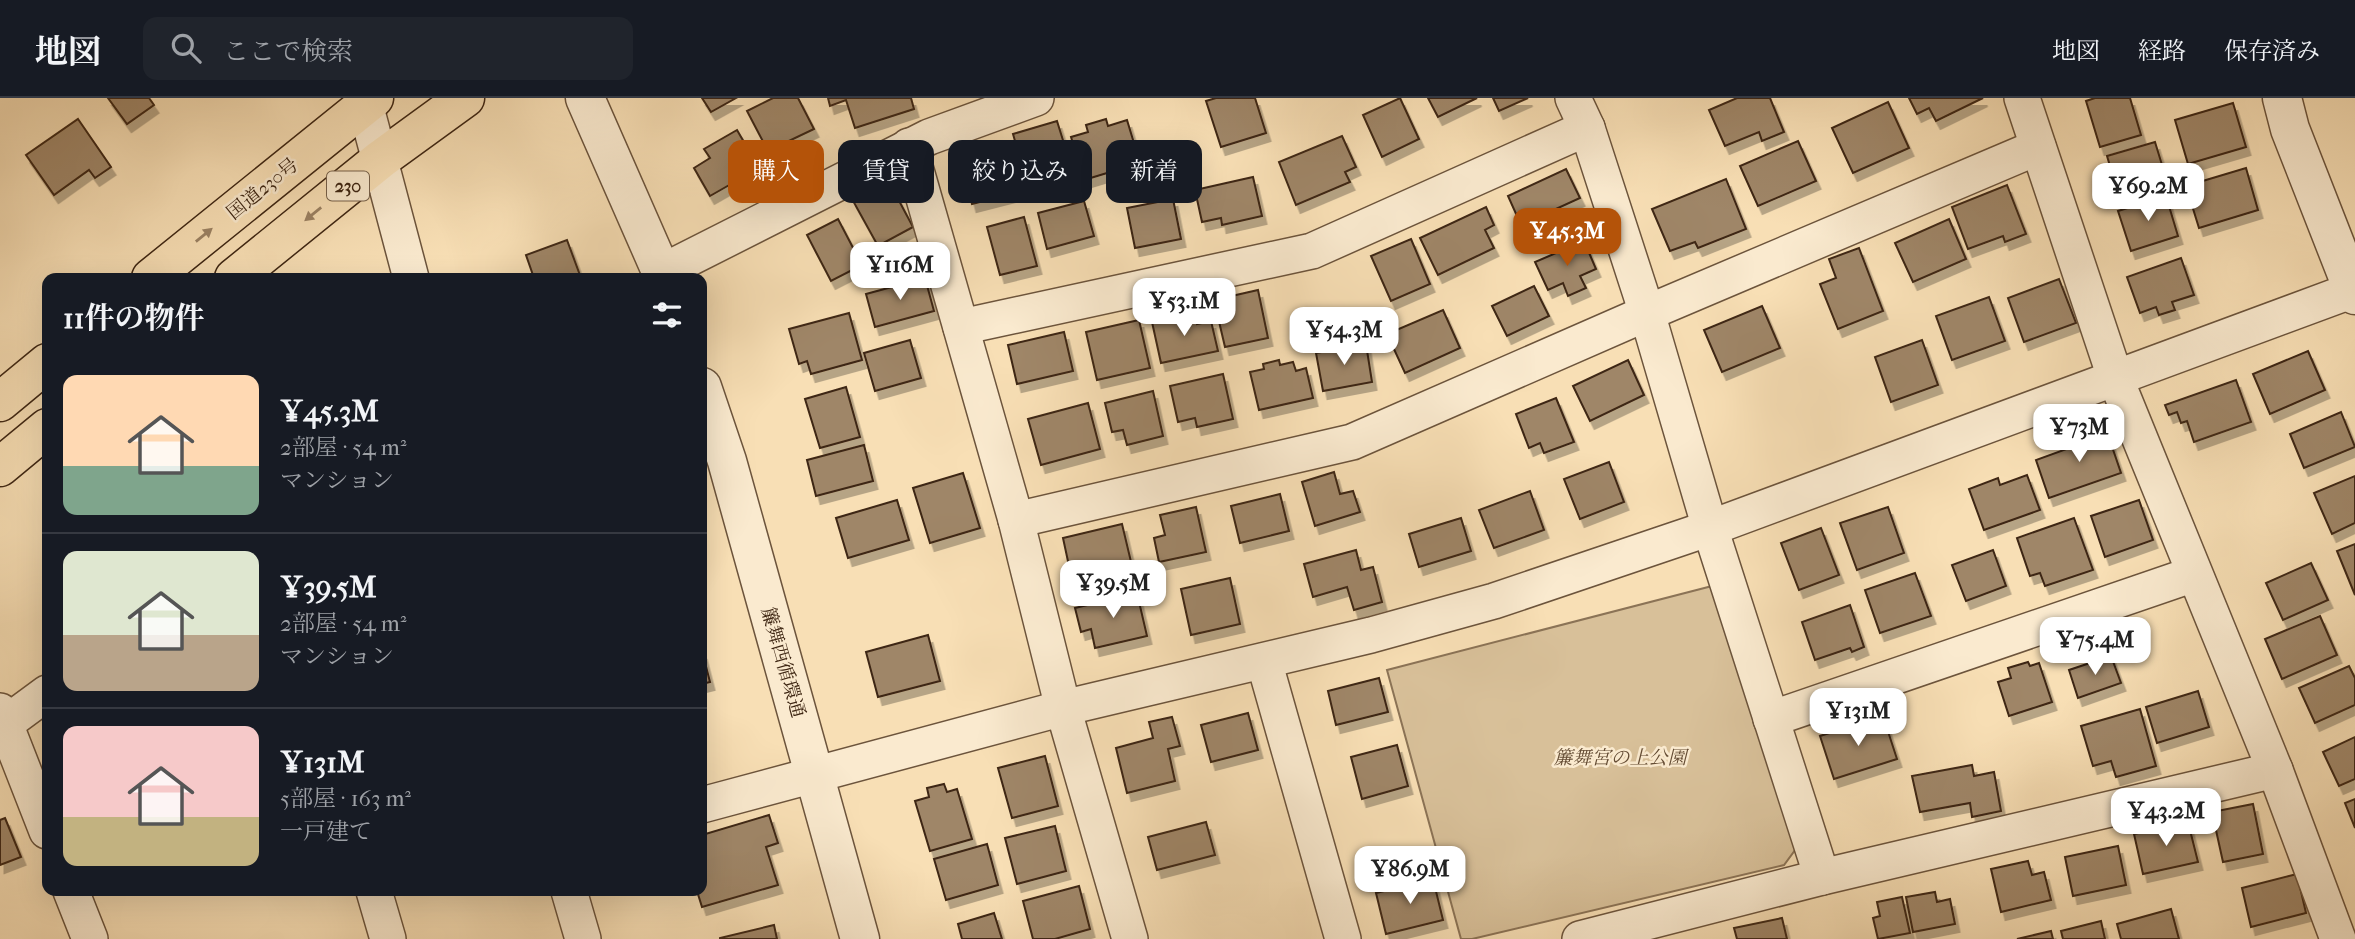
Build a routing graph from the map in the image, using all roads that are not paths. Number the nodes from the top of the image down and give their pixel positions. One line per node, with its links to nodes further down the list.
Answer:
1 (465, 98): 10 (highway, 230)
2 (585, 98): 16 (street)
3 (1036, 98): 8 (street)
4 (2022, 98): 9 (street)
5 (2282, 98): 18 (street)
6 (369, 101): 10 (street); 13 (highway, 国道230号 / 230, one-way to 6)
7 (1580, 113): 19 (street); 20 (street)
8 (921, 140)
9 (2038, 147): 19 (street); 22 (street)
10 (381, 159): 14 (highway, 230, one-way to 14); 15 (street)
11 (838, 183): 17 (street)
12 (925, 203): 20 (street)
13 (157, 273)
14 (240, 273)
15 (410, 273)
16 (662, 273)
17 (667, 273)
18 (2354, 293): 22 (street)
19 (1647, 313): 27 (street); 28 (street)
20 (961, 327): 27 (street)
21 (42, 367): 23 (highway)
22 (2116, 380): 28 (street); 29 (street)
23 (0, 402)
24 (707, 402): 36 (street, 簾舞西循環通)
25 (42, 432): 26 (highway)
26 (0, 467)
27 (1016, 520): 32 (street)
28 (1710, 528): 30 (street); 34 (street)
29 (2194, 574): 34 (street); 35 (street)
30 (1264, 661): 32 (street); 48 (street)
31 (42, 696): 33 (street)
32 (1063, 708): 36 (street); 47 (street)
33 (2, 718): 38 (street)
34 (1771, 719): 39 (street)
35 (2275, 770): 39 (street); 50 (street)
36 (815, 773): 37 (street); 46 (street, 簾舞西循環通)
37 (707, 804)
38 (42, 818)
39 (1822, 877): 49 (street)
40 (73, 896): 43 (street)
41 (375, 896): 44 (street)
42 (570, 896): 45 (street)
43 (90, 939)
44 (388, 939)
45 (583, 939)
46 (860, 939)
47 (1129, 939)
48 (1343, 939)
49 (1580, 939)
50 (2339, 939)

